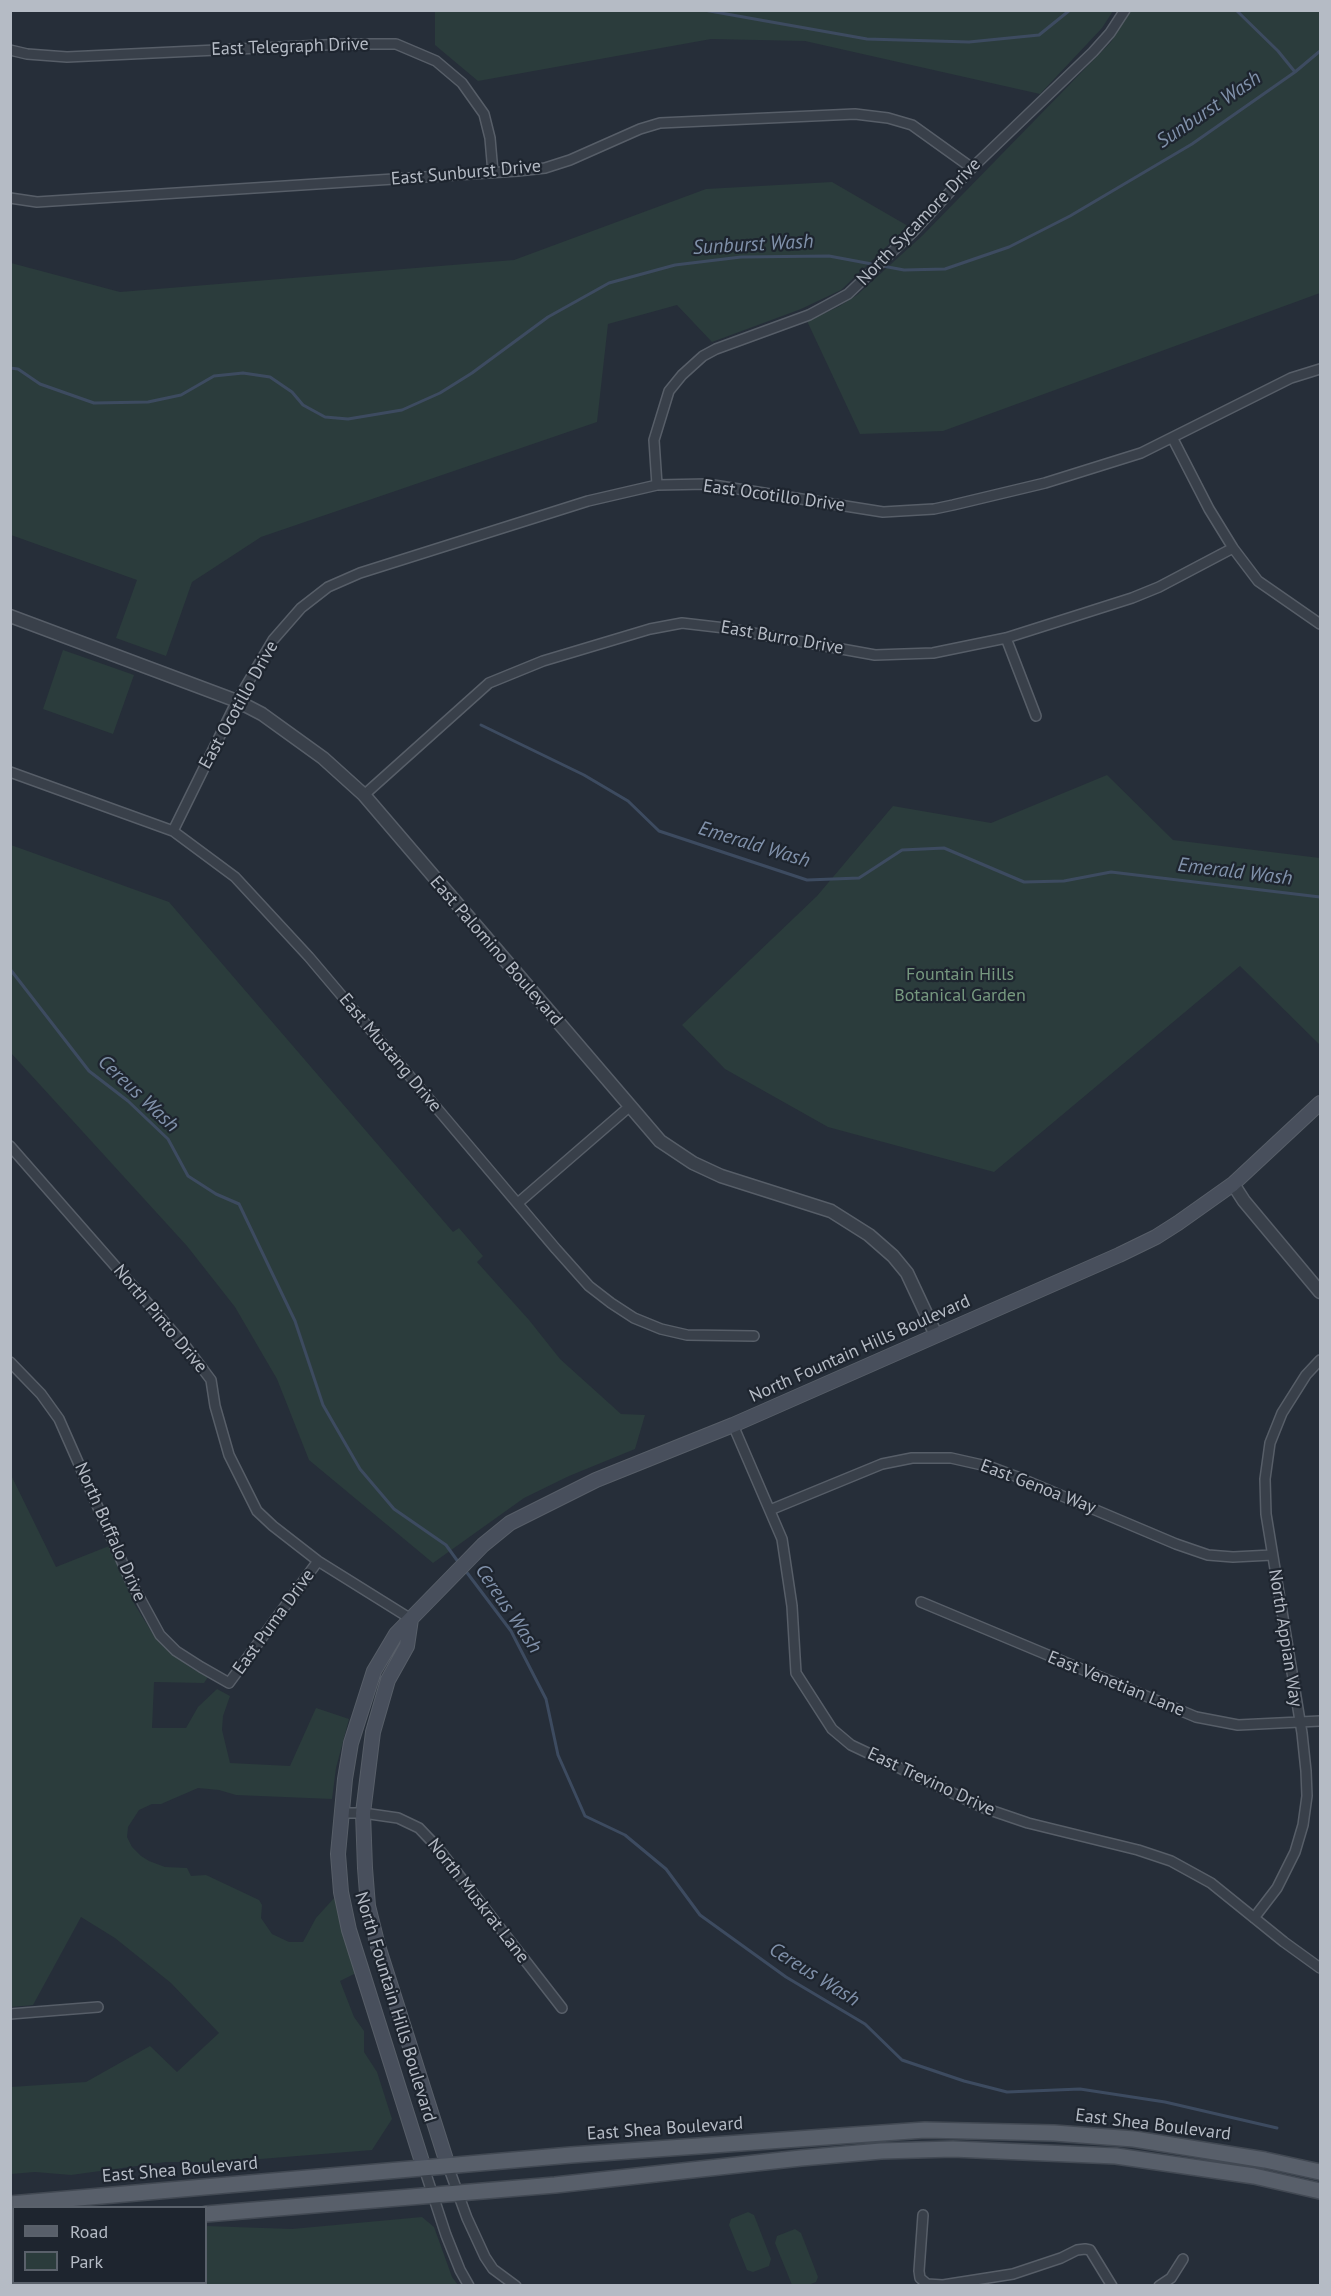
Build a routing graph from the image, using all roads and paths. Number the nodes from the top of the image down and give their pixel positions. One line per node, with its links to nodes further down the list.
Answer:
1 (1125, 10): 3 (street, North Sycamore Drive)
2 (10, 50): 4 (street, East Telegraph Drive)
3 (972, 168): 4 (street, East Sunburst Drive); 8 (street, North Sycamore Drive)
4 (493, 173): 5 (street, East Sunburst Drive)
5 (10, 198)
6 (1320, 369): 7 (street, East Ocotillo Drive)
7 (1173, 439): 8 (street, East Ocotillo Drive); 9 (street)
8 (657, 485): 13 (street, East Ocotillo Drive)
9 (1233, 548): 11 (street); 12 (street, East Burro Drive)
10 (10, 616): 13 (street, East Palomino Boulevard)
11 (1320, 624)
12 (1006, 638): 14 (street); 16 (street, East Burro Drive)
13 (237, 702): 16 (street, East Palomino Boulevard); 17 (street, East Ocotillo Drive)
14 (1036, 716)
15 (10, 772): 17 (street, East Mustang Drive)
16 (364, 795): 19 (street, East Palomino Boulevard)
17 (172, 831): 22 (street, East Mustang Drive)
18 (1320, 1103): 21 (main road, North Fountain Hills Boulevard)
19 (629, 1107): 22 (street); 24 (street, East Palomino Boulevard)
20 (10, 1146): 31 (street, North Pinto Drive)
21 (1233, 1184): 23 (street); 24 (main road, North Fountain Hills Boulevard)
22 (518, 1203): 25 (street, East Mustang Drive)
23 (1320, 1292)
24 (936, 1335): 28 (main road, North Fountain Hills Boulevard)
25 (754, 1336)
26 (1320, 1360): 30 (street, North Appian Way)
27 (10, 1362): 34 (street, North Buffalo Drive)
28 (733, 1425): 29 (street, East Trevino Drive); 33 (main road, North Fountain Hills Boulevard)
29 (770, 1510): 30 (street, East Genoa Way); 39 (street, East Trevino Drive)
30 (1272, 1554): 35 (street, North Appian Way)
31 (318, 1561): 33 (street, North Pinto Drive); 34 (street, East Puma Drive)
32 (921, 1602): 35 (street, East Venetian Lane)
33 (411, 1619): 37 (main road, North Fountain Hills Boulevard); 38 (main road, North Fountain Hills Boulevard)
34 (229, 1683)
35 (1299, 1721): 36 (street, East Venetian Lane); 39 (street, North Appian Way)
36 (1320, 1721)
37 (342, 1813): 38 (street, North Muskrat Lane); 46 (main road, North Fountain Hills Boulevard)
38 (363, 1813): 42 (street, North Muskrat Lane); 45 (main road, North Fountain Hills Boulevard)
39 (1254, 1918): 40 (street, East Trevino Drive)
40 (1320, 1968)
41 (98, 2007): 43 (street)
42 (562, 2008)
43 (10, 2014)
44 (1204, 2150): 45 (main road, East Shea Boulevard); 47 (main road); 48 (main road, East Shea Boulevard)
45 (448, 2166): 46 (main road, East Shea Boulevard); 50 (street)
46 (424, 2168): 51 (street); 52 (main road, East Shea Boulevard)
47 (1201, 2168): 49 (main road, East Shea Boulevard); 50 (main road, East Shea Boulevard)
48 (1320, 2172)
49 (1320, 2191)
50 (459, 2192): 51 (main road, East Shea Boulevard); 57 (street)
51 (433, 2195): 53 (main road, East Shea Boulevard); 56 (street)
52 (10, 2204)
53 (207, 2214)
54 (923, 2215): 58 (street)
55 (1183, 2259): 59 (street)
56 (469, 2286)
57 (516, 2286)
58 (1112, 2286)
59 (1159, 2286)

